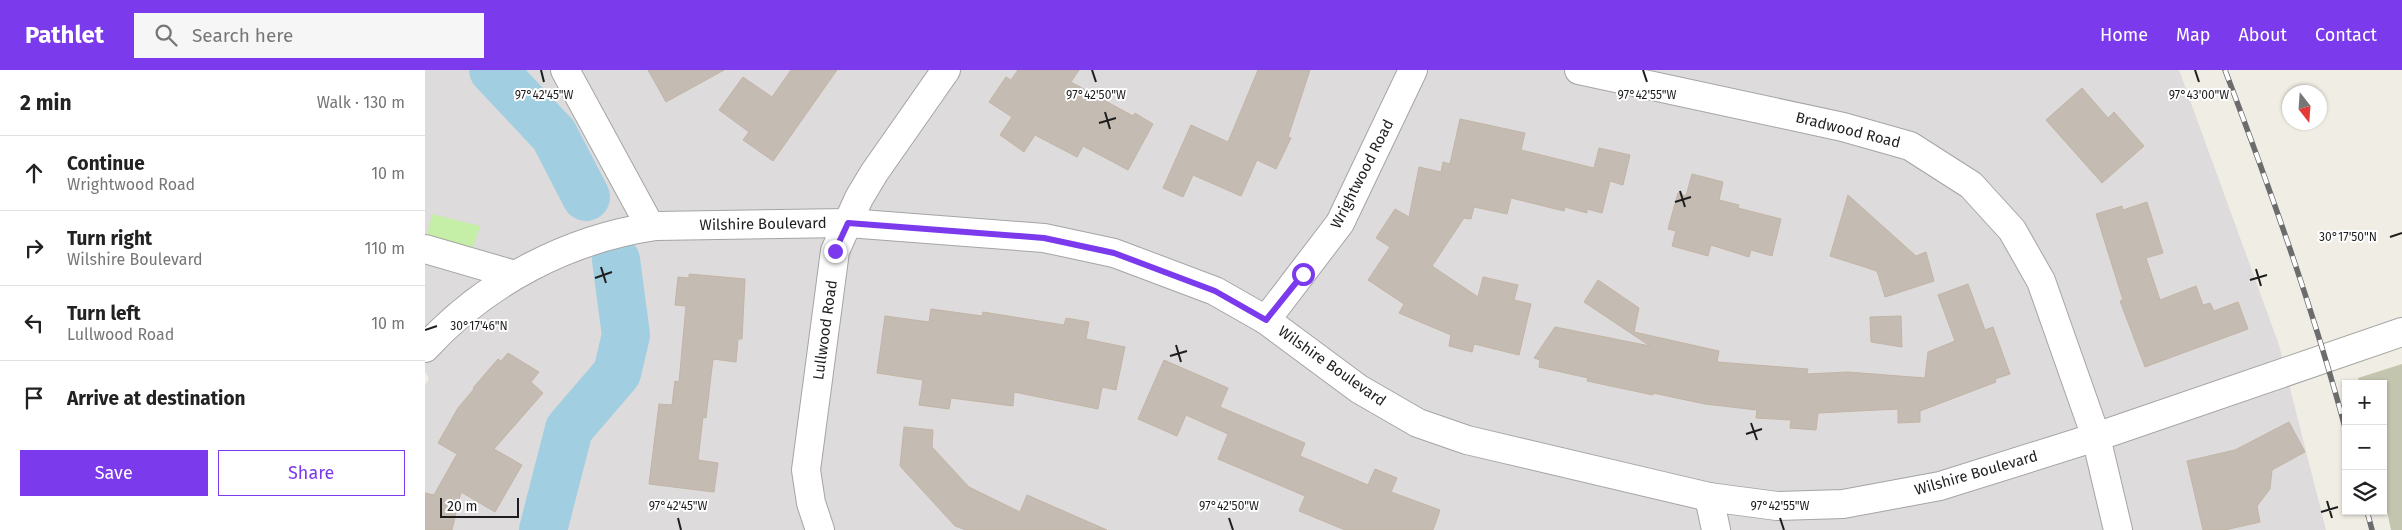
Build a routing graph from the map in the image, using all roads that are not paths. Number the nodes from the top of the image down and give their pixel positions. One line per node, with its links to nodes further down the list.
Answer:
1 (565, 70): 6 (street)
2 (946, 70): 5 (street, Lullwood Road)
3 (1413, 70): 9 (street, Wrightwood Road)
4 (1579, 70): 12 (street, Bradwood Road)
5 (848, 223): 6 (street, Wilshire Boulevard); 9 (street, Wilshire Boulevard); 14 (street, Lullwood Road)
6 (650, 226): 8 (street, Wilshire Boulevard)
7 (425, 249): 8 (street)
8 (515, 275): 11 (street, Wilshire Boulevard)
9 (1266, 320): 13 (street, Wilshire Boulevard)
10 (2402, 332): 12 (street, Wilshire Boulevard)
11 (425, 348)
12 (2096, 437): 13 (street, Wilshire Boulevard); 16 (street, Bradwood Road)
13 (1709, 496): 15 (street)
14 (820, 530)
15 (1716, 530)
16 (2118, 530)

